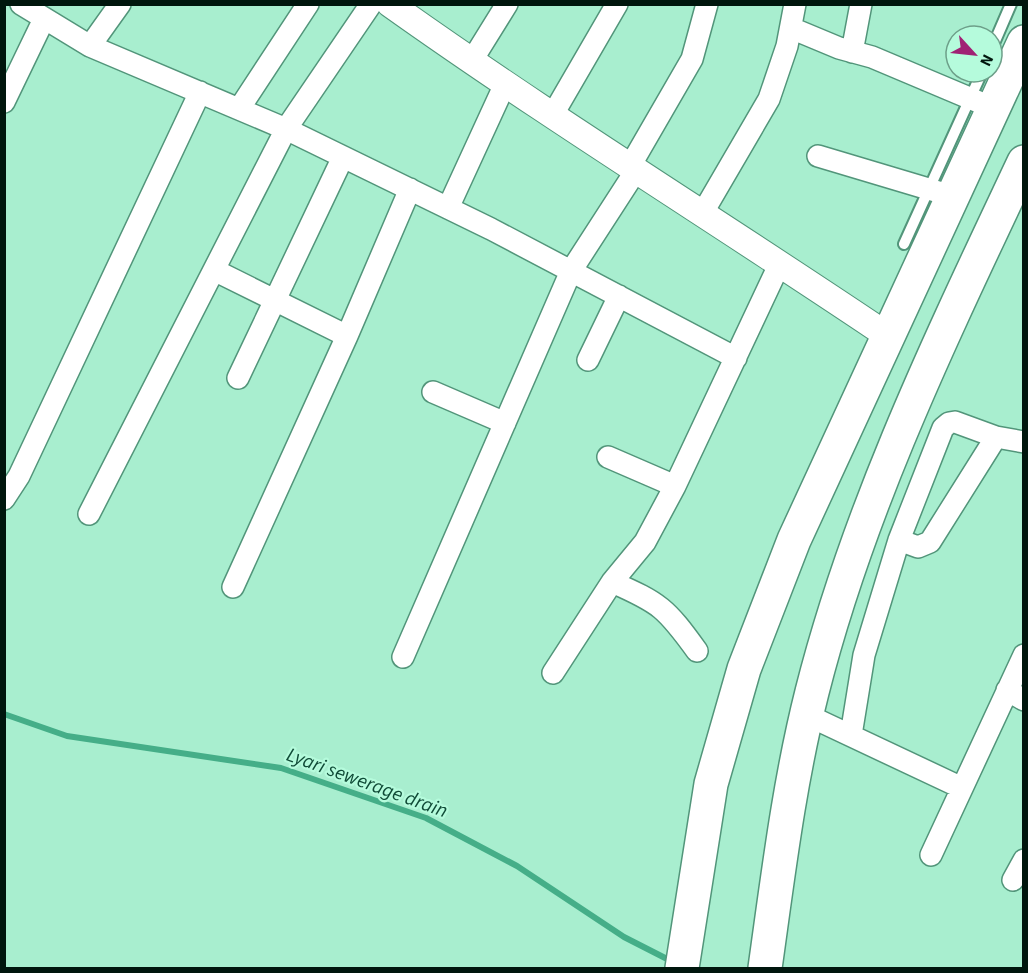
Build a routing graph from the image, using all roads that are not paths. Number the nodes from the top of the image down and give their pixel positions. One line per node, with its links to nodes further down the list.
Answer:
1 (21, 4): 12 (street)
2 (120, 4): 16 (street)
3 (308, 4): 24 (street)
4 (371, 4): 26 (street)
5 (390, 4): 18 (street)
6 (507, 4): 18 (street)
7 (617, 4): 25 (street)
8 (707, 4): 30 (street)
9 (795, 4): 14 (street)
10 (861, 4): 17 (street)
11 (1011, 4): 13 (lane)
12 (44, 19): 16 (street); 22 (street)
13 (1002, 24)
14 (791, 28): 17 (street); 34 (street)
15 (1023, 42): 23 (main road)
16 (90, 46): 21 (street)
17 (852, 52): 23 (street)
18 (471, 62): 19 (street)
19 (505, 84): 25 (street); 33 (street)
20 (982, 84): 23 (lane)
21 (200, 92): 24 (street); 52 (street)
22 (4, 102)
23 (982, 103): 32 (main road)
24 (239, 109): 26 (street)
25 (552, 116): 30 (street)
26 (286, 129): 28 (street); 37 (street)
27 (819, 156): 32 (street)
28 (343, 157): 31 (street); 40 (street)
29 (1023, 162): 62 (main road)
30 (632, 170): 34 (street); 38 (street)
31 (410, 189): 33 (street); 41 (street)
32 (940, 193): 35 (lane); 42 (main road)
33 (448, 208): 38 (street)
34 (702, 214): 36 (street)
35 (904, 244)
36 (780, 263): 42 (street); 43 (street)
37 (214, 270): 40 (street); 53 (street)
38 (571, 271): 39 (street); 47 (street)
39 (619, 296): 43 (street); 44 (street)
40 (276, 299): 41 (street); 45 (street)
41 (347, 336): 56 (street)
42 (888, 336): 68 (main road)
43 (736, 358): 51 (street)
44 (588, 360)
45 (238, 378)
46 (433, 392): 47 (street)
47 (505, 423): 59 (street)
48 (996, 437): 49 (street); 54 (street); 54 (street)
49 (1023, 442)
50 (608, 457): 51 (street)
51 (675, 486): 55 (street)
52 (4, 499)
53 (89, 514)
54 (899, 540): 63 (street)
55 (612, 582): 57 (street); 60 (street)
56 (233, 587)
57 (697, 651)
58 (1023, 655): 61 (street)
59 (403, 657)
60 (553, 673)
61 (1015, 695): 64 (street)
62 (810, 703): 63 (street); 69 (main road)
63 (851, 735): 64 (street)
64 (962, 788): 65 (street)
65 (931, 855)
66 (1023, 860): 67 (street)
67 (1013, 880)
68 (682, 969)
69 (765, 969)

